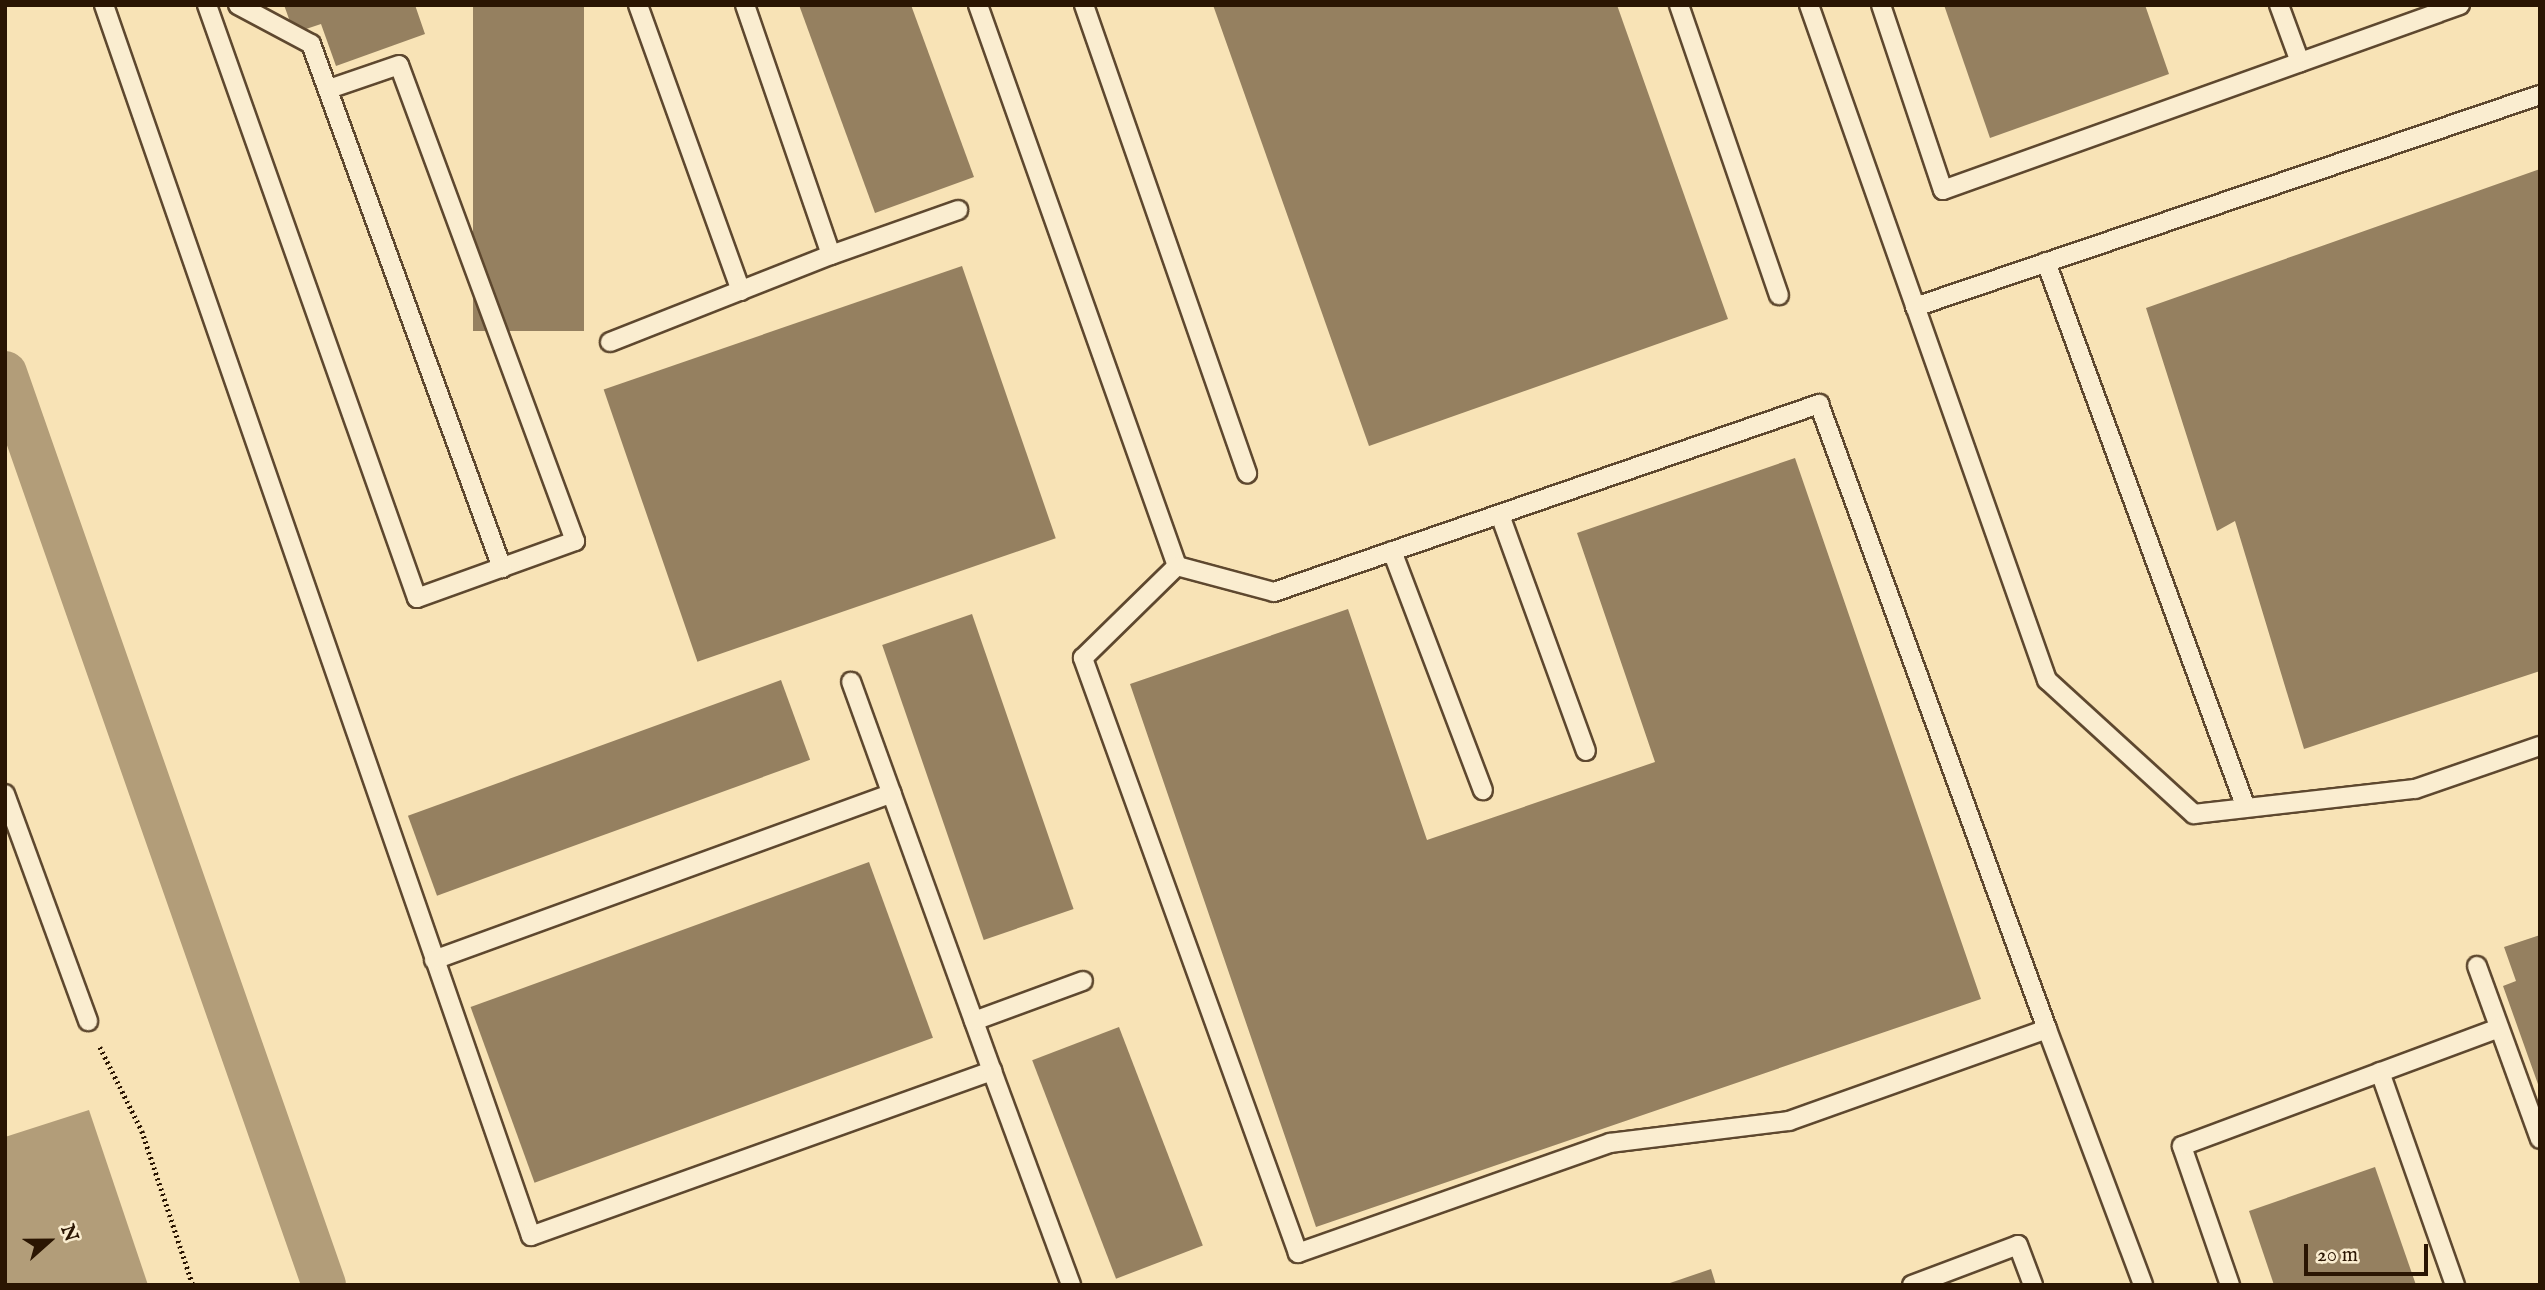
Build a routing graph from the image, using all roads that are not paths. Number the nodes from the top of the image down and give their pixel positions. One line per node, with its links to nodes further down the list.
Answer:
1 (104, 5): 35 (lane)
2 (207, 5): 27 (lane)
3 (238, 5): 14 (lane)
4 (638, 5): 19 (lane)
5 (745, 5): 17 (lane)
6 (978, 5): 26 (lane)
7 (1084, 5): 23 (lane)
8 (1679, 5): 20 (lane)
9 (1809, 5): 21 (lane)
10 (1881, 5): 13 (lane)
11 (2279, 5): 13 (lane)
12 (2460, 5): 13 (lane)
13 (2300, 62)
14 (328, 89): 27 (lane); 27 (lane)
15 (2540, 95): 18 (lane)
16 (958, 210): 17 (lane)
17 (831, 256): 19 (lane)
18 (2046, 262): 21 (lane); 34 (lane)
19 (741, 291): 22 (lane)
20 (1779, 295)
21 (1915, 307): 34 (lane)
22 (610, 342)
23 (1247, 473)
24 (1500, 514): 25 (lane); 30 (lane); 41 (lane)
25 (1392, 551): 26 (lane); 31 (lane)
26 (1177, 566): 41 (lane)
27 (502, 568)
28 (851, 682): 32 (lane)
29 (2540, 746): 34 (lane)
30 (1586, 751)
31 (1483, 790)
32 (892, 793): 35 (lane); 39 (lane)
33 (5, 794): 38 (lane)
34 (2246, 808)
35 (434, 961): 42 (lane)
36 (2477, 967): 40 (lane)
37 (1083, 981): 39 (lane)
38 (88, 1021)
39 (974, 1021): 42 (lane)
40 (2499, 1028): 43 (lane); 44 (lane)
41 (2047, 1029): 48 (lane)
42 (992, 1071): 45 (lane)
43 (2380, 1072): 49 (lane); 50 (lane)
44 (2540, 1139)
45 (1071, 1285)
46 (1912, 1285): 47 (lane)
47 (2033, 1285)
48 (2143, 1285)
49 (2230, 1285)
50 (2455, 1285)

